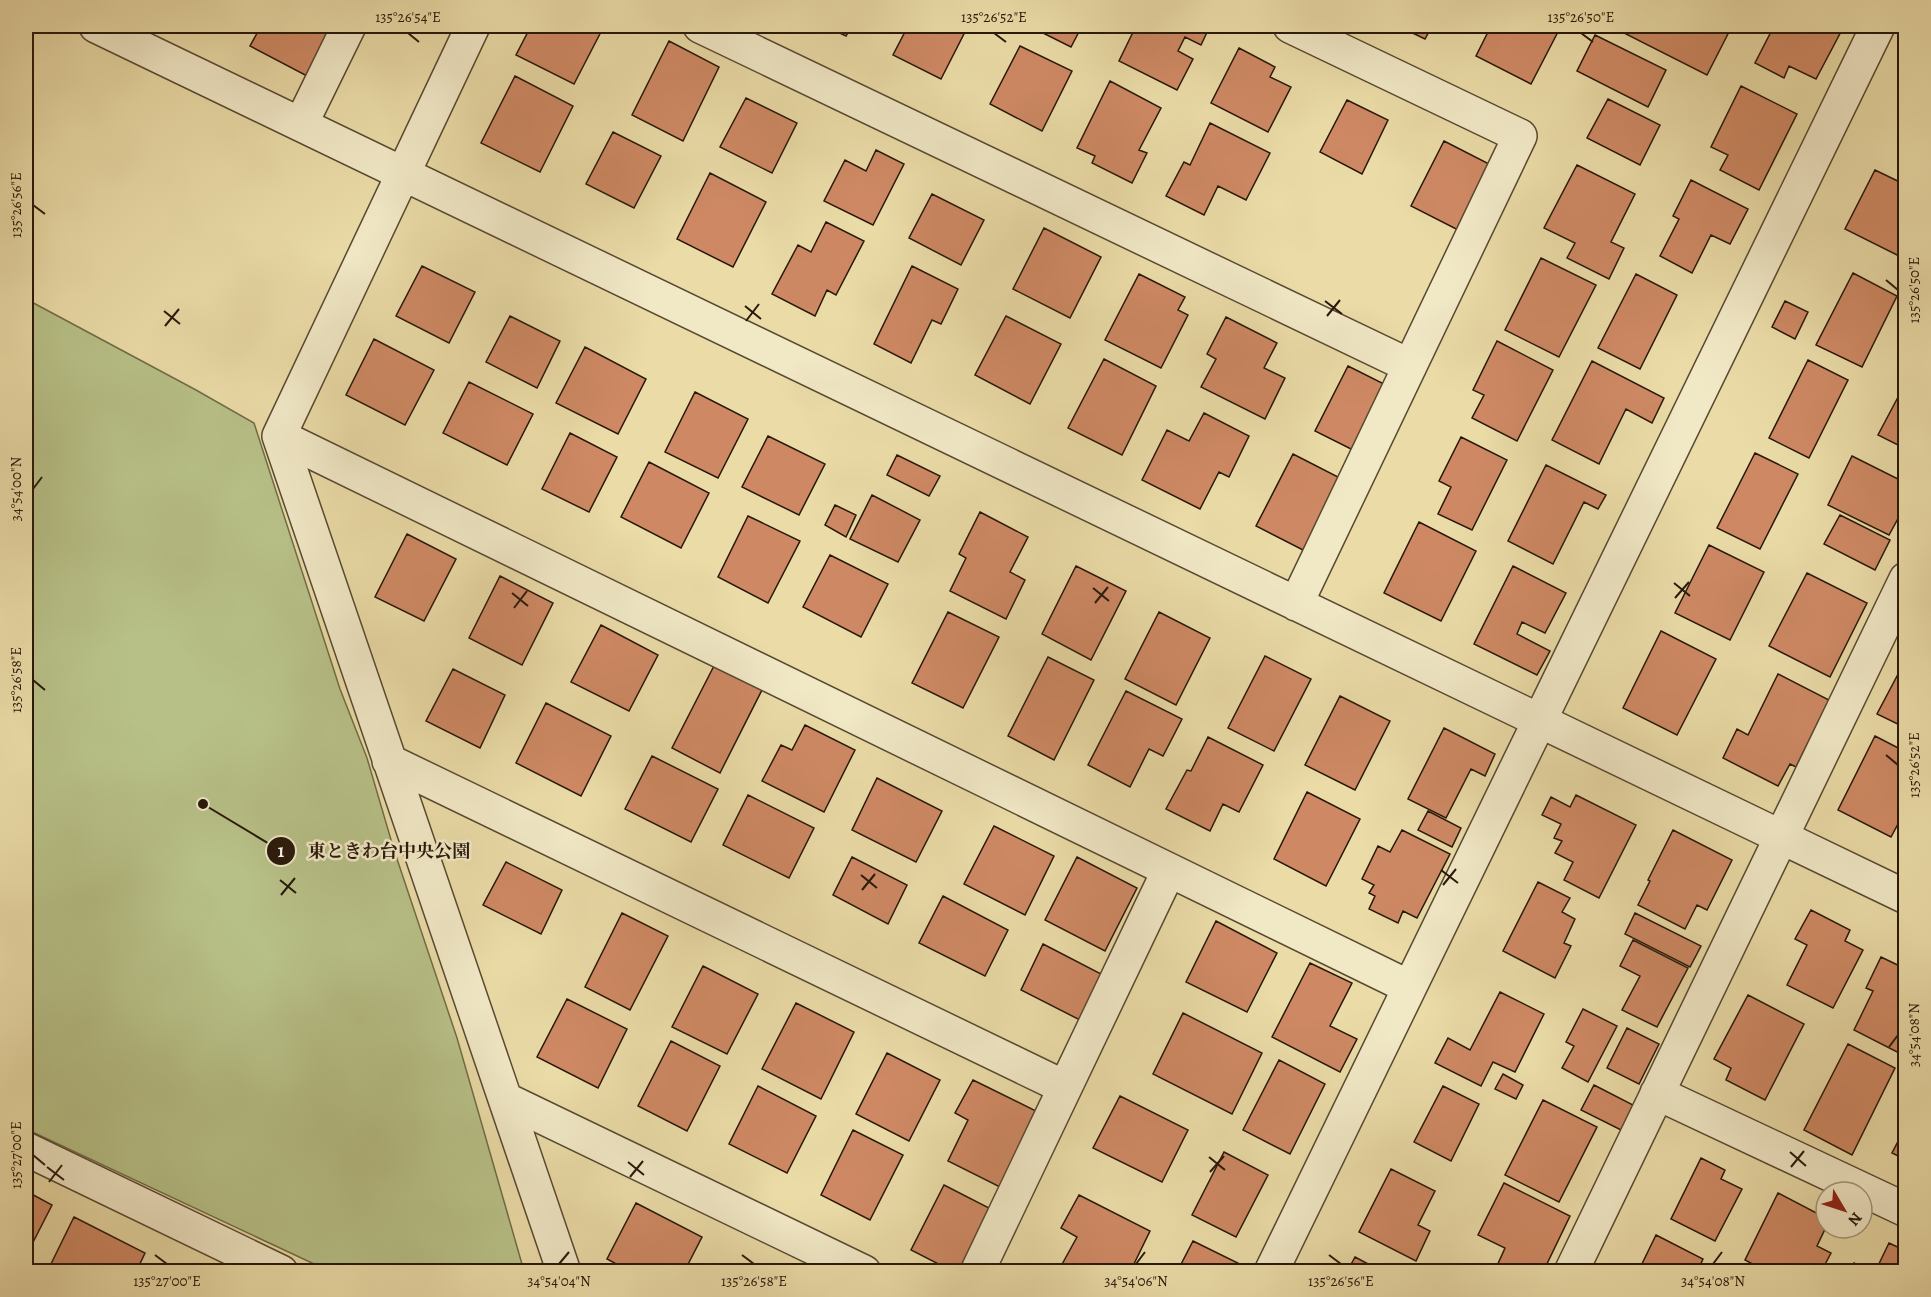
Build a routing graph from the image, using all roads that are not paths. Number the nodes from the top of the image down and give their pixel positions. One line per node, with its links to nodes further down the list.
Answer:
1 (96, 26): 7 (street)
2 (349, 26): 7 (street)
3 (473, 26): 8 (street)
4 (700, 26): 9 (street)
5 (1878, 26): 13 (street)
6 (1304, 28): 9 (street)
7 (301, 124): 8 (street)
8 (403, 173): 10 (street); 12 (street)
9 (1410, 366): 12 (street)
10 (279, 436): 14 (street); 16 (street)
11 (1902, 594): 15 (street)
12 (1296, 604): 13 (street)
13 (1539, 721): 15 (street); 18 (street)
14 (389, 760): 19 (street); 21 (street)
15 (1781, 837): 17 (street); 20 (street)
16 (1169, 870): 18 (street); 19 (street)
17 (1905, 897)
18 (1409, 987): 28 (street)
19 (1064, 1087): 27 (street)
20 (1657, 1093): 23 (street); 29 (street)
21 (505, 1099): 25 (street); 26 (street)
22 (26, 1149): 24 (street)
23 (1905, 1210)
24 (281, 1272)
25 (564, 1272)
26 (864, 1272)
27 (977, 1272)
28 (1271, 1272)
29 (1571, 1272)

